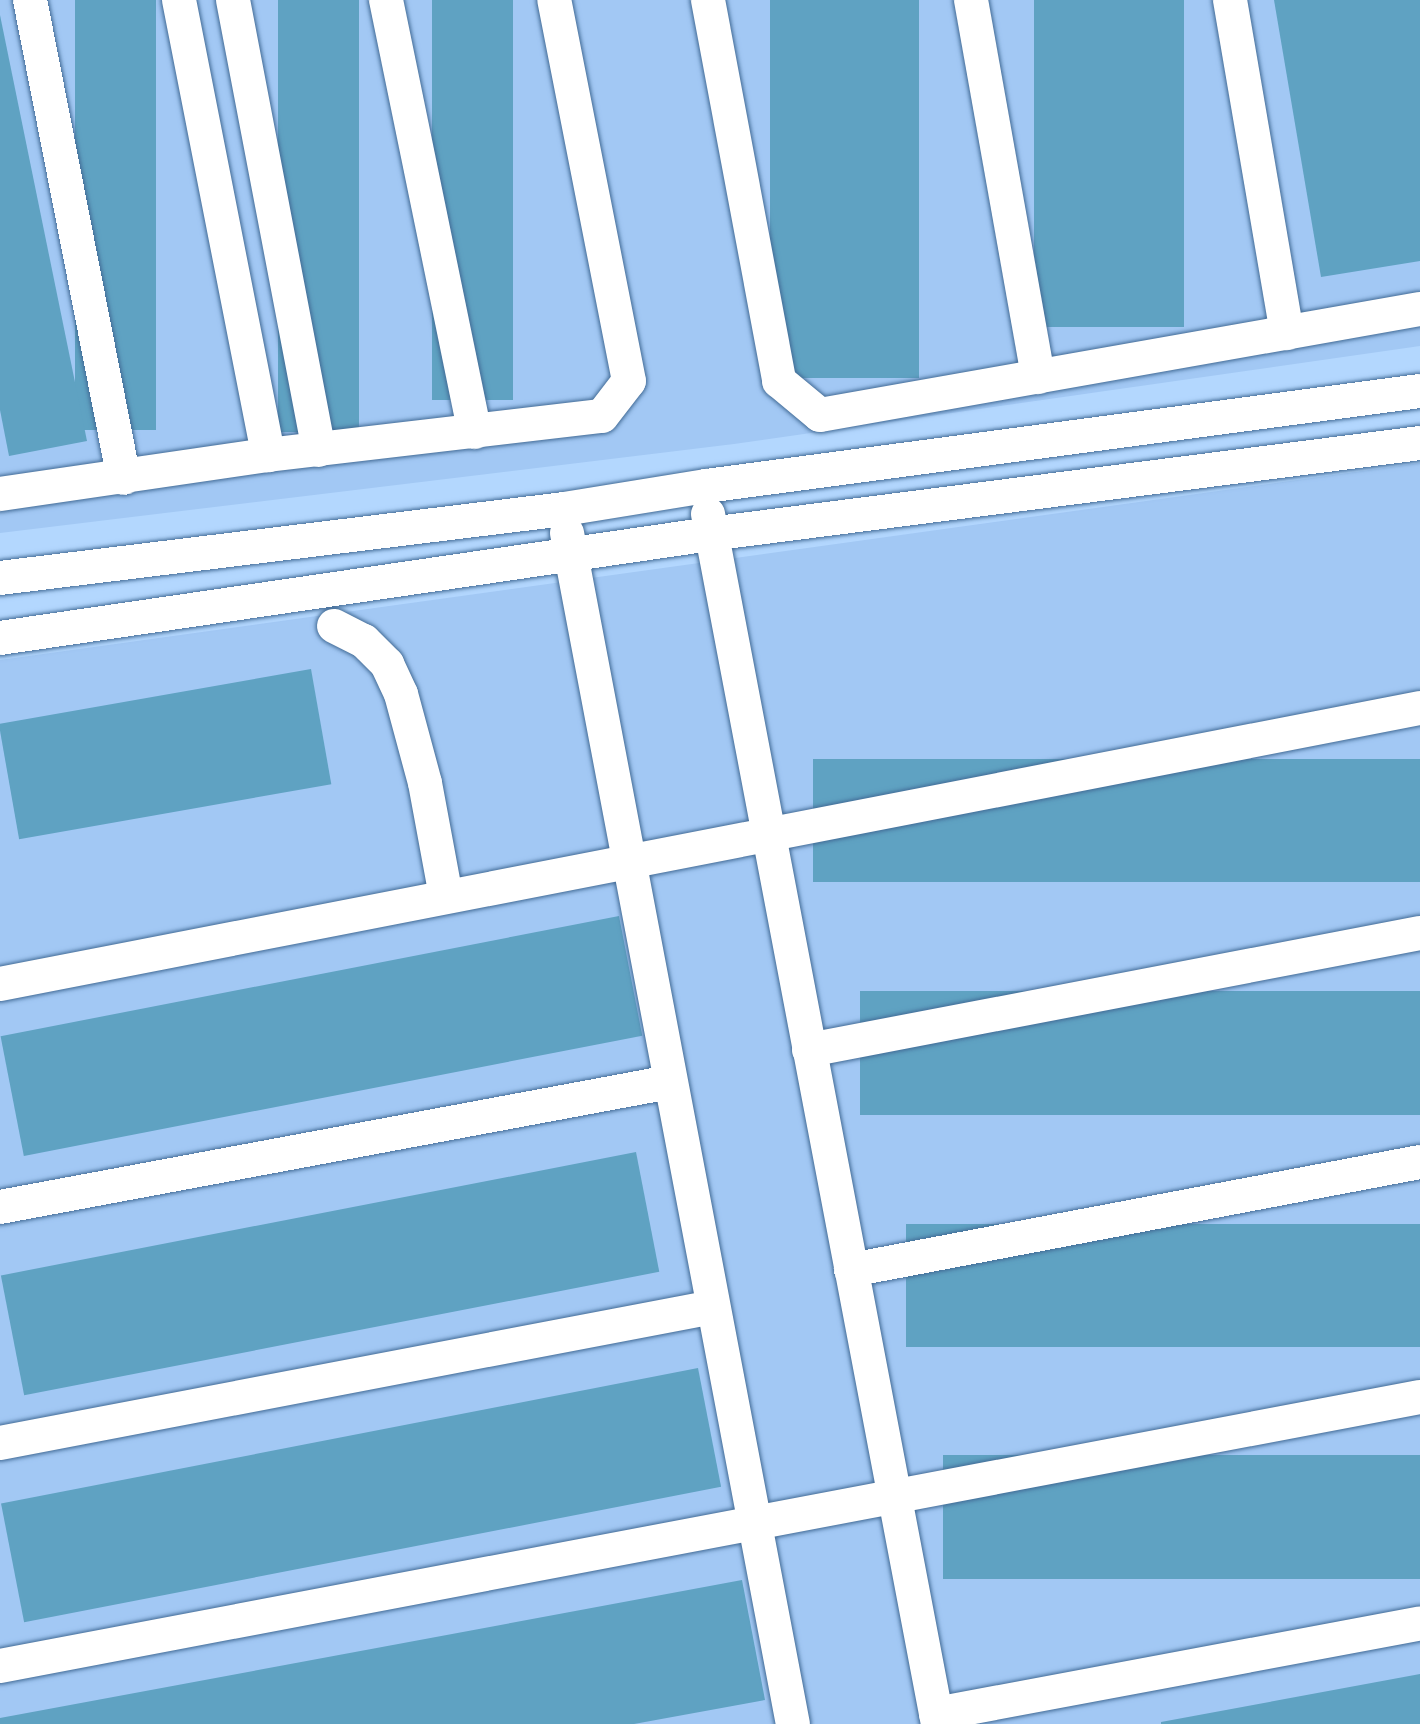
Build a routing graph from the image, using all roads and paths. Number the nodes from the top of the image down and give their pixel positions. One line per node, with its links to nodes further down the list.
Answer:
1 (30, 0): 17 (street)
2 (179, 0): 16 (street)
3 (233, 0): 15 (street)
4 (386, 0): 13 (street)
5 (554, 0): 13 (street)
6 (708, 0): 11 (street)
7 (971, 0): 11 (street)
8 (1230, 0): 10 (street)
9 (1420, 309): 10 (street)
10 (1287, 333): 11 (street)
11 (1038, 377)
12 (1420, 391): 18 (street)
13 (475, 432): 15 (street)
14 (1420, 443): 21 (street)
15 (319, 450): 16 (street)
16 (268, 455): 17 (street)
17 (124, 478): 19 (street)
18 (706, 486): 20 (street); 21 (street)
19 (0, 494)
20 (564, 509): 22 (street); 23 (street)
21 (710, 534): 22 (street); 27 (street)
22 (570, 555): 25 (street); 28 (street)
23 (0, 578)
24 (334, 626): 29 (street)
25 (0, 638)
26 (1420, 708): 27 (street)
27 (767, 834): 28 (street); 32 (street)
28 (629, 861): 29 (street); 33 (street)
29 (446, 896): 31 (street)
30 (1420, 933): 32 (street)
31 (0, 984)
32 (809, 1050): 36 (street)
33 (670, 1082): 35 (street); 37 (street)
34 (1420, 1162): 36 (street)
35 (0, 1207)
36 (851, 1270): 40 (street)
37 (713, 1307): 39 (street); 41 (street)
38 (1420, 1397): 40 (street)
39 (0, 1443)
40 (895, 1496): 41 (street); 44 (street)
41 (754, 1523): 43 (street); 45 (street)
42 (1420, 1623): 44 (street)
43 (0, 1666)
44 (937, 1719)
45 (793, 1724)

